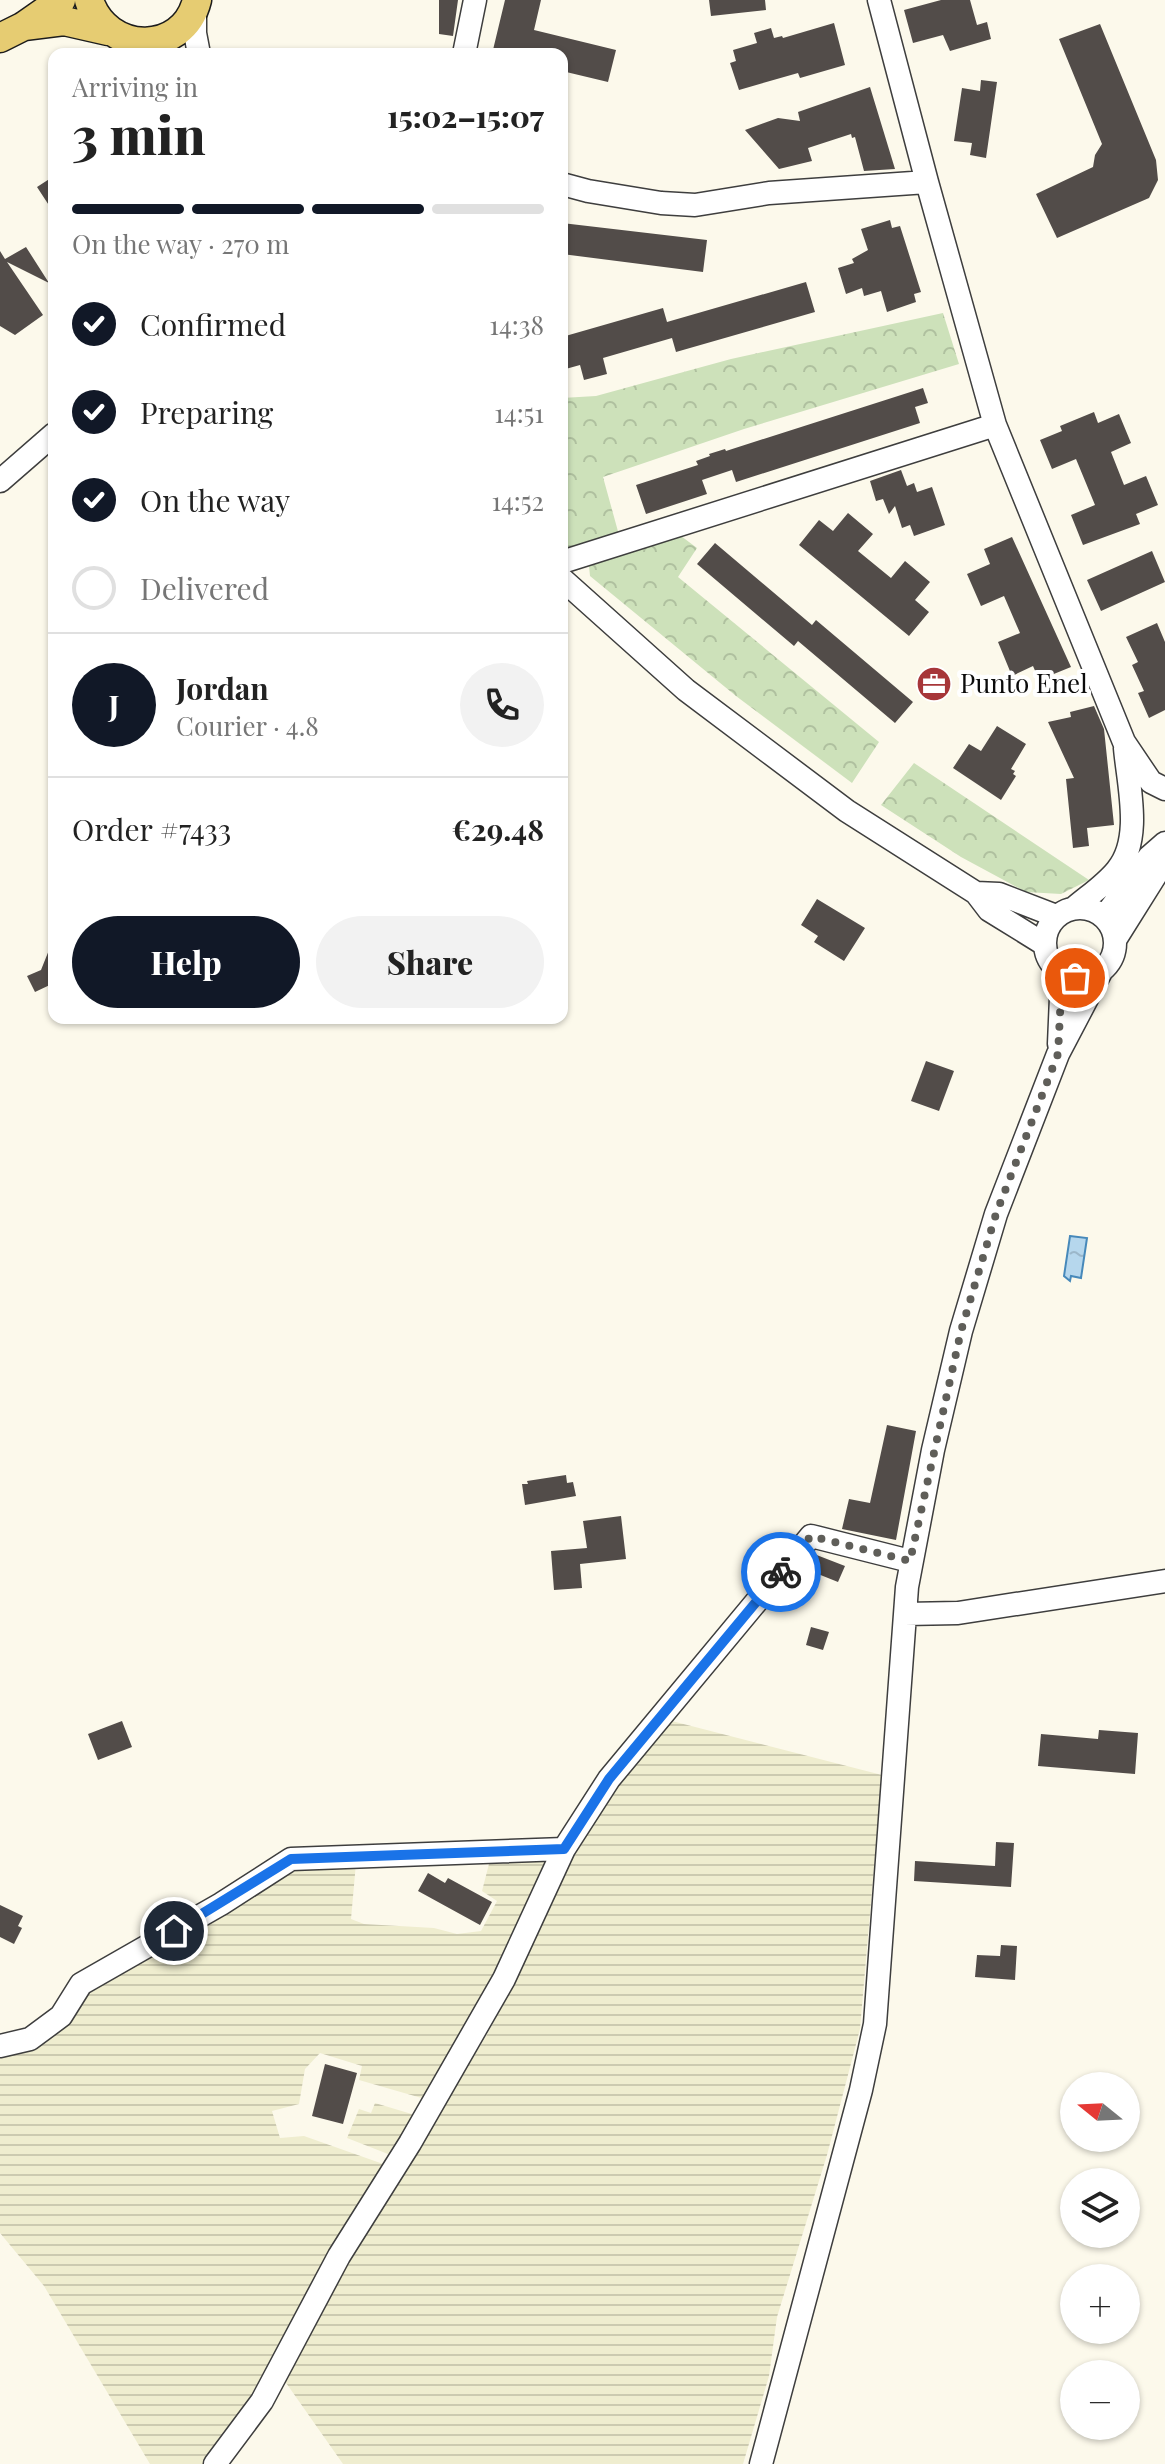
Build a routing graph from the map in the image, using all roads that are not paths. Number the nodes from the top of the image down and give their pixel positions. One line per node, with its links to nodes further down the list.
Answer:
1 (61, 0): 6 (main road)
2 (89, 0): 7 (main road)
3 (475, 0): 9 (street)
4 (879, 0): 10 (street)
5 (196, 4): 7 (main road); 8 (street)
6 (12, 32): 7 (main road)
7 (128, 42)
8 (198, 48)
9 (465, 48)
10 (927, 182): 11 (street); 12 (street)
11 (568, 186)
12 (995, 425): 15 (street); 17 (street)
13 (48, 439): 14 (street)
14 (0, 481)
15 (568, 560)
16 (568, 584): 21 (street)
17 (1124, 742): 18 (street); 22 (street)
18 (1165, 789)
19 (1165, 843): 23 (street)
20 (1165, 855): 24 (street)
21 (976, 893): 22 (street); 25 (street)
22 (1065, 912): 23 (street); 25 (street)
23 (1104, 917): 24 (street)
24 (1115, 940): 26 (street)
25 (1044, 944): 27 (street)
26 (1102, 970): 27 (street); 28 (street)
27 (1062, 974): 28 (street)
28 (1058, 1054): 29 (street)
29 (910, 1561): 31 (street); 32 (street)
30 (1165, 1581): 31 (street)
31 (905, 1614): 35 (street)
32 (564, 1849): 33 (street); 34 (street)
33 (0, 2046)
34 (215, 2464)
35 (761, 2464)

